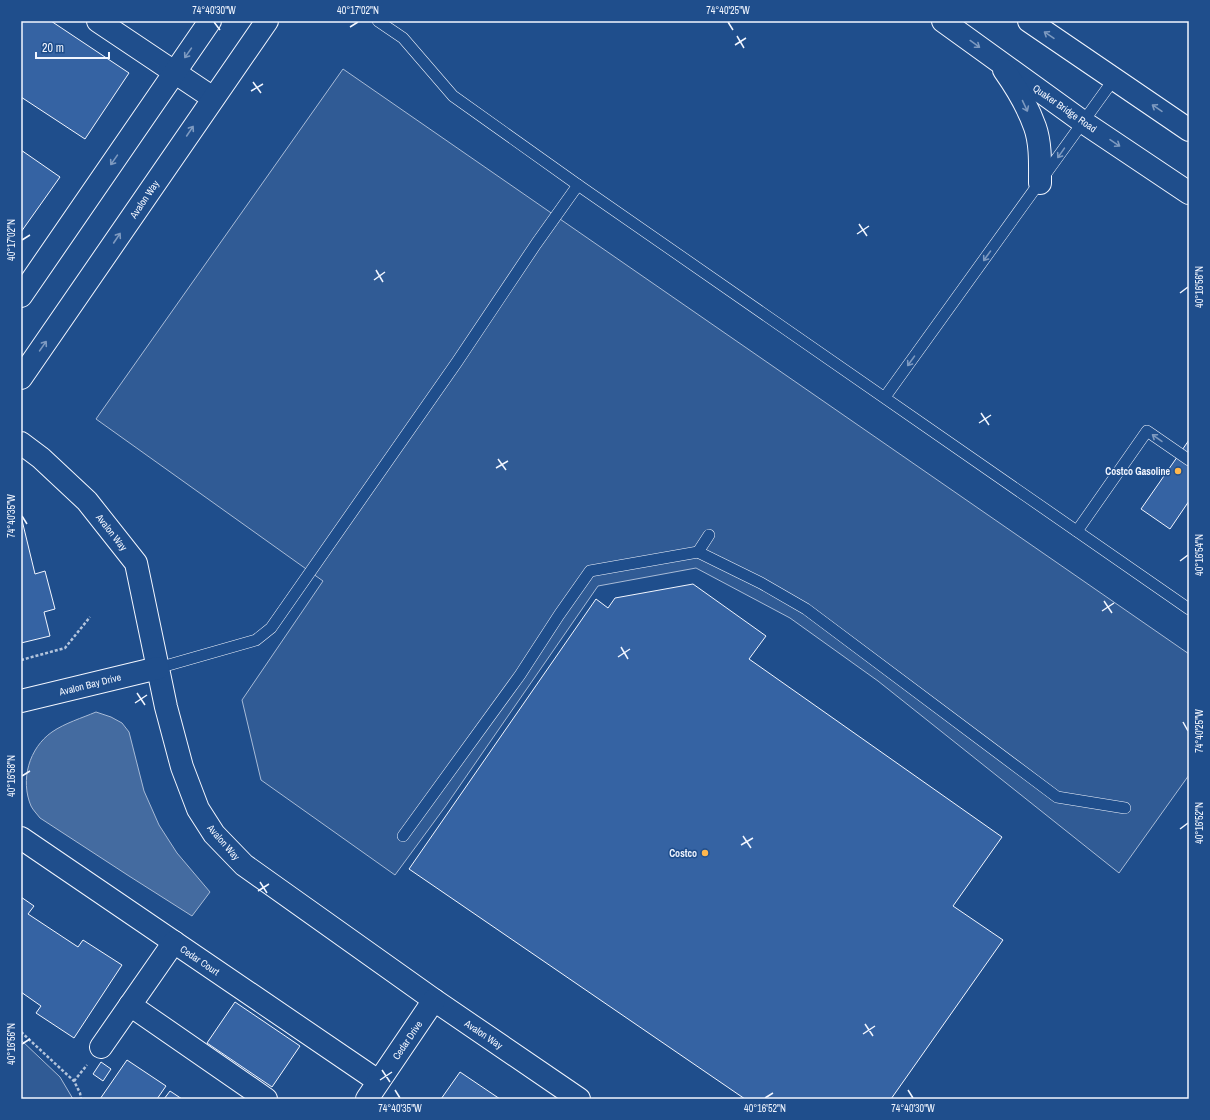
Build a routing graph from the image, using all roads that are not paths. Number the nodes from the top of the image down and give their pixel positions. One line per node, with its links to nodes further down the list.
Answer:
1 (98, 21): 8 (street)
2 (210, 21): 8 (street, one-way to 8)
3 (267, 21): 10 (street, Avalon Way)
4 (378, 21): 14 (lane)
5 (943, 21): 7 (street, Quaker Bridge Road, one-way to 7)
6 (1029, 21): 9 (street, one-way to 6)
7 (998, 60): 11 (street, Quaker Bridge Road); 13 (street, one-way to 13)
8 (175, 73): 10 (street); 16 (street, one-way to 16)
9 (1114, 79): 11 (lane); 12 (street, one-way to 9)
10 (213, 98): 17 (street, Avalon Way, one-way to 10)
11 (1083, 122): 13 (lane, one-way to 13); 15 (street, Quaker Bridge Road, one-way to 15)
12 (1189, 130)
13 (1040, 183): 18 (lane, one-way to 18)
14 (578, 185): 18 (lane); 25 (lane)
15 (1189, 193)
16 (24, 282)
17 (21, 378)
18 (885, 397): 21 (lane)
19 (21, 443): 25 (street, Avalon Way)
20 (1189, 460): 21 (lane, one-way to 21)
21 (1077, 531): 24 (lane)
22 (709, 535): 23 (lane)
23 (698, 552): 27 (lane); 28 (lane)
24 (1189, 609)
25 (158, 668): 26 (street, Avalon Bay Drive); 31 (street, Avalon Way)
26 (21, 701)
27 (1125, 808)
28 (403, 836)
29 (21, 838): 30 (street, Cedar Court)
30 (174, 942): 32 (street); 34 (street, Cedar Court)
31 (434, 1000): 34 (street, Cedar Drive); 36 (street, Avalon Way)
32 (130, 1005): 33 (street); 35 (street)
33 (101, 1047)
34 (373, 1090)
35 (266, 1099)
36 (579, 1099)

